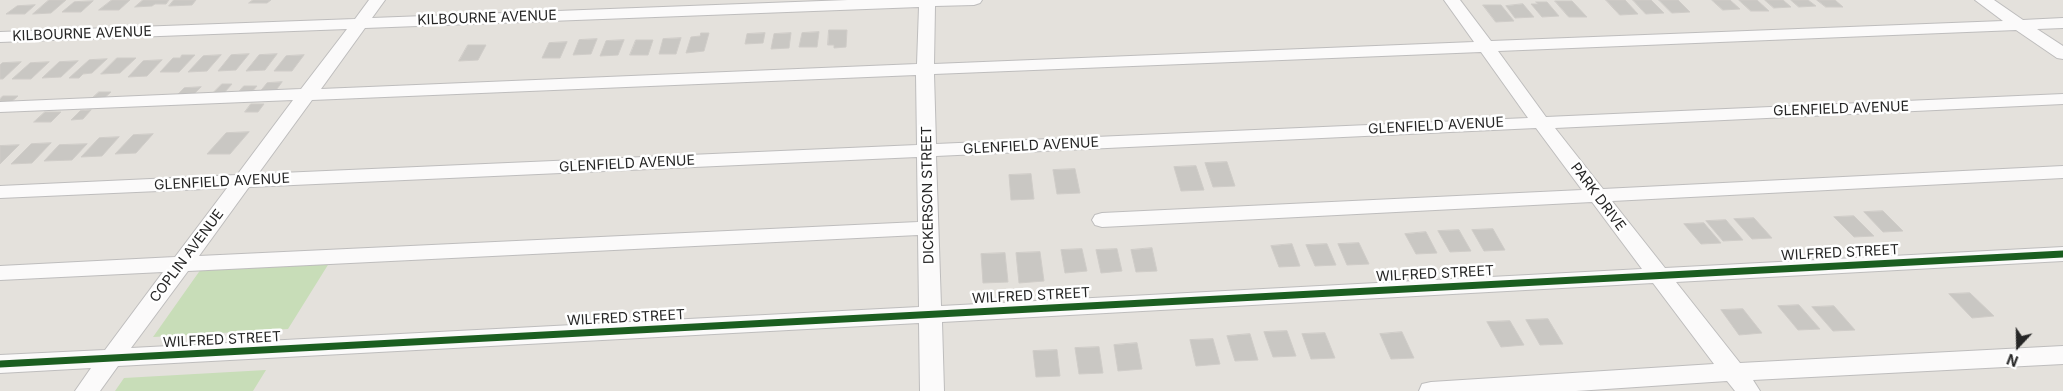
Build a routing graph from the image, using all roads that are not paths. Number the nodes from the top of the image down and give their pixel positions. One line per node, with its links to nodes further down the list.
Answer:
1 (377, 0): 6 (street, COPLIN AVENUE)
2 (927, 0): 3 (street, KILBOURNE AVENUE); 6 (street, KILBOURNE AVENUE); 12 (street, DICKERSON STREET)
3 (974, 0)
4 (1452, 0): 10 (street, PARK DRIVE)
5 (1983, 0): 8 (street)
6 (360, 23): 9 (street, KILBOURNE AVENUE); 13 (street, COPLIN AVENUE)
7 (2063, 23): 8 (street)
8 (2019, 24): 10 (street); 11 (street)
9 (0, 36)
10 (1486, 47): 12 (street); 16 (street, PARK DRIVE)
11 (2063, 54)
12 (925, 68): 13 (street); 17 (street, DICKERSON STREET)
13 (308, 94): 15 (street); 19 (street, COPLIN AVENUE)
14 (2063, 99): 16 (street, GLENFIELD AVENUE)
15 (0, 107)
16 (1540, 121): 17 (street, GLENFIELD AVENUE); 21 (street, PARK DRIVE)
17 (927, 151): 19 (street, GLENFIELD AVENUE); 23 (street, DICKERSON STREET)
18 (2063, 172): 21 (street)
19 (243, 181): 20 (street, GLENFIELD AVENUE); 25 (street, COPLIN AVENUE)
20 (0, 192)
21 (1595, 194): 22 (street); 27 (street, PARK DRIVE)
22 (1102, 220)
23 (928, 228): 25 (street); 28 (street, DICKERSON STREET)
24 (2063, 254): 27 (street, WILFRED STREET)
25 (182, 264): 26 (street); 30 (street, COPLIN AVENUE)
26 (0, 274)
27 (1657, 274): 28 (street, WILFRED STREET); 32 (street, PARK DRIVE)
28 (930, 314): 30 (street, WILFRED STREET); 34 (street, DICKERSON STREET)
29 (2063, 355): 32 (street)
30 (111, 358): 31 (street, WILFRED STREET); 33 (street, COPLIN AVENUE)
31 (0, 364)
32 (1734, 372): 35 (street); 36 (street, PARK DRIVE)
33 (87, 391)
34 (932, 391)
35 (1430, 391)
36 (1748, 391)

